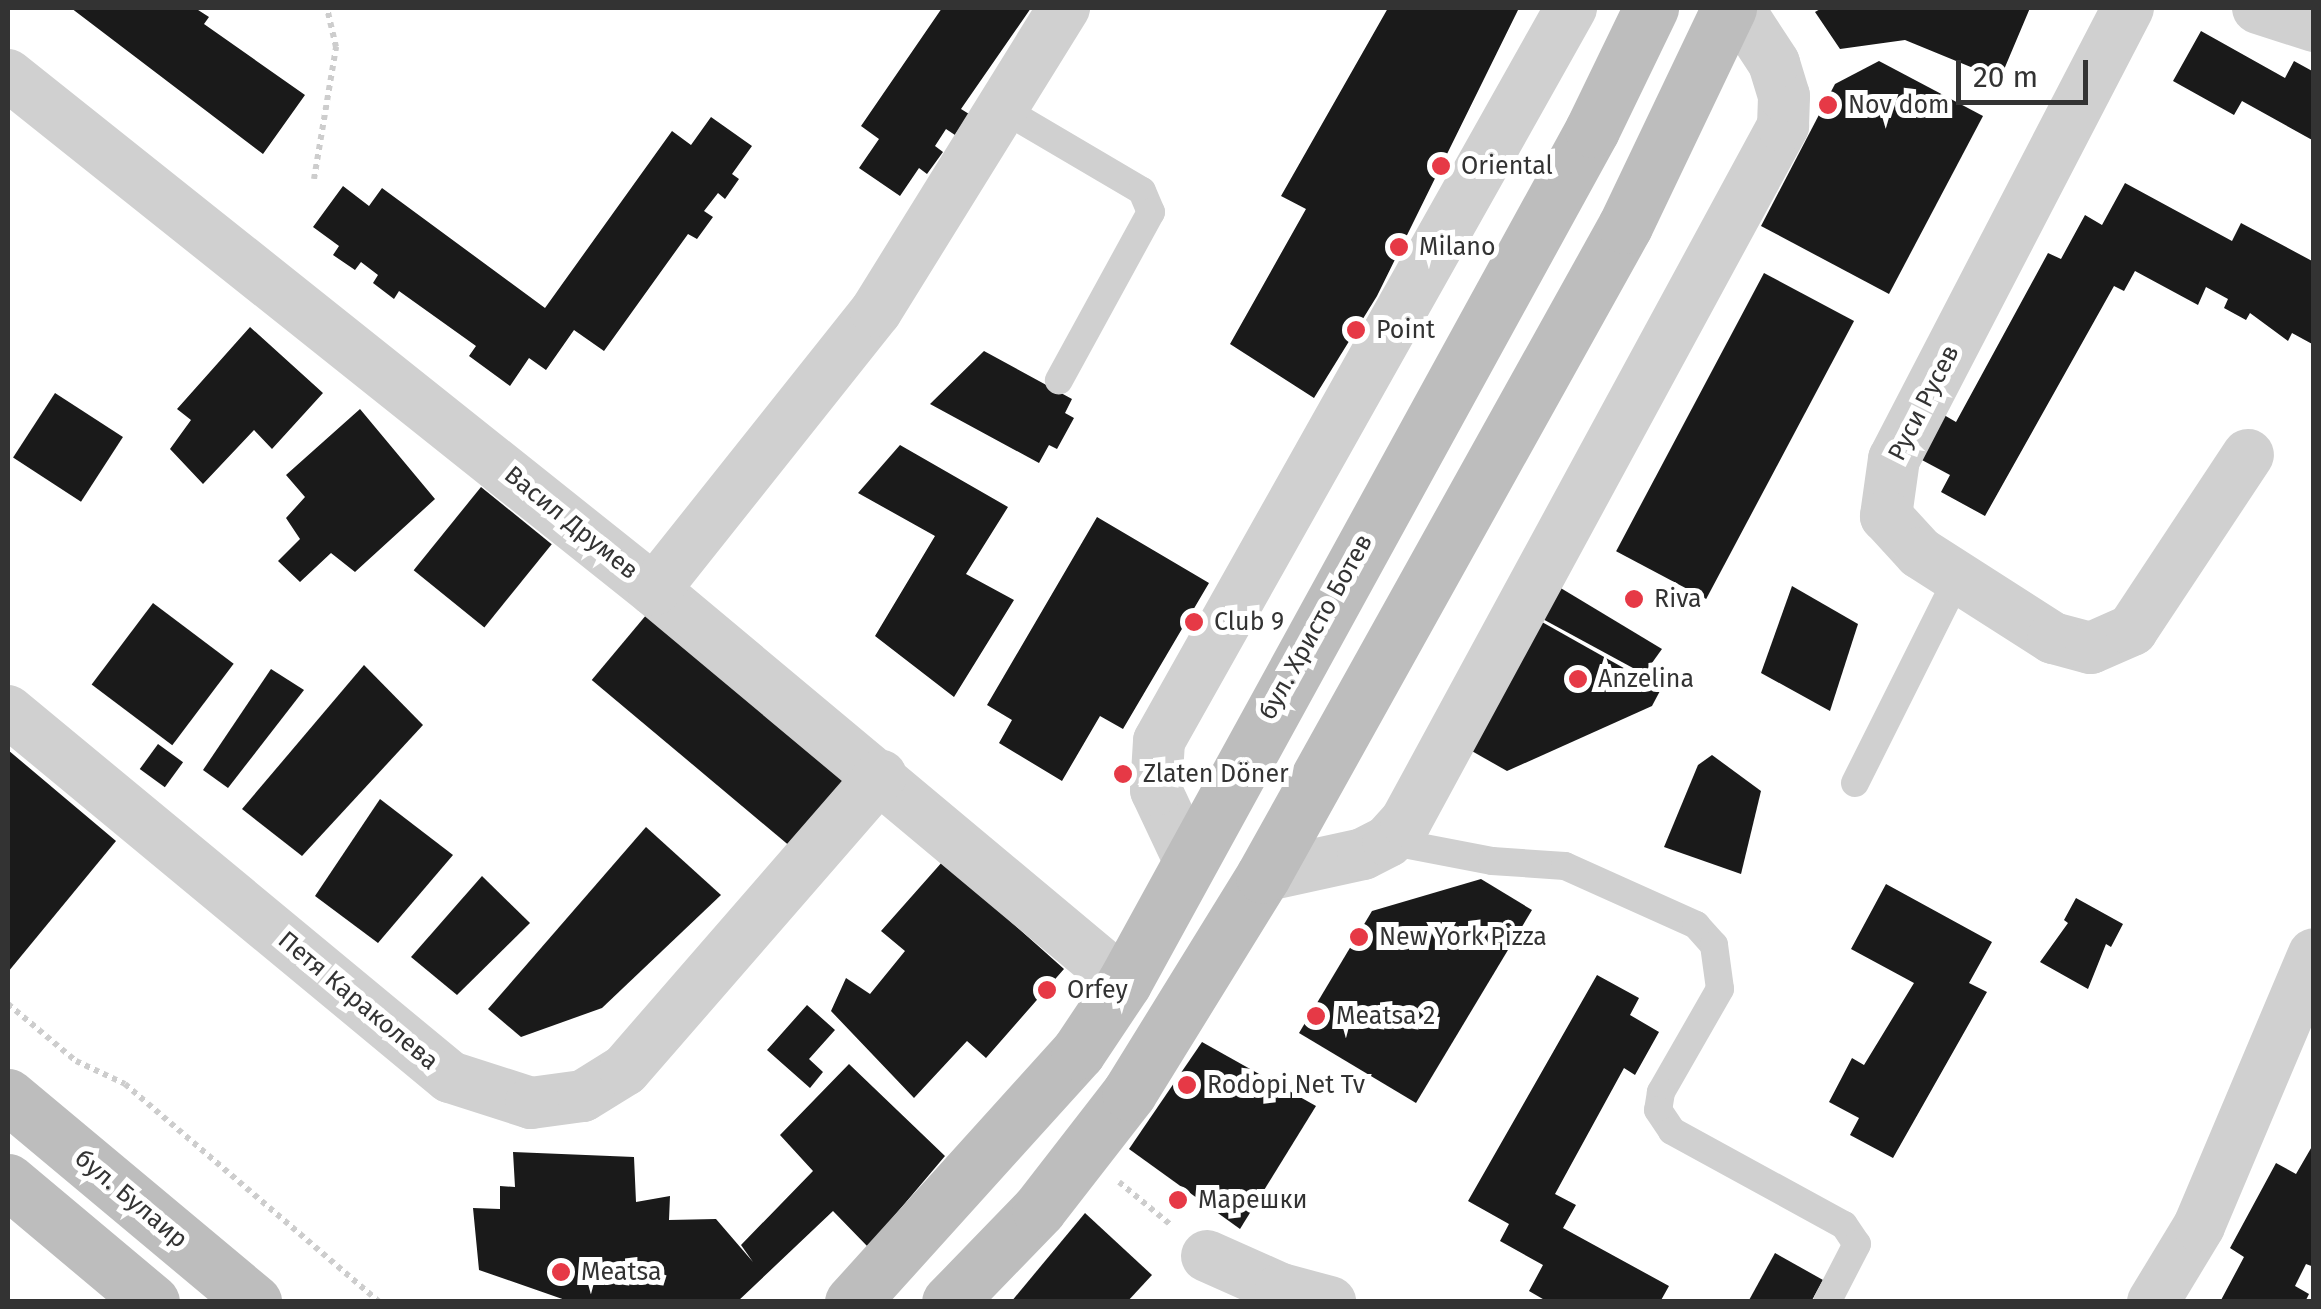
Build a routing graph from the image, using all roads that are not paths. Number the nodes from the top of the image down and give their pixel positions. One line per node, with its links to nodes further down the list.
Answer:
1 (1064, 8): 10 (street)
2 (1571, 8): 19 (street)
3 (1652, 8): 19 (main road, бул. Христо Ботев)
4 (1729, 8): 20 (main road)
5 (1738, 8): 18 (street)
6 (2128, 8): 13 (street, Руси Русев)
7 (2258, 8): 8 (street)
8 (2314, 26)
9 (10, 95): 14 (street, Васил Друмев)
10 (1003, 109): 11 (lane); 14 (street)
11 (1058, 380)
12 (2248, 455): 13 (street, Руси Русев)
13 (1958, 577): 17 (lane)
14 (654, 590): 16 (street, Васил Друмев)
15 (8, 711): 16 (street, Петя Караколева)
16 (880, 776): 22 (street, Васил Друмев)
17 (1854, 783)
18 (1388, 841): 20 (street); 31 (lane)
19 (1188, 858): 22 (main road, бул. Христо Ботев)
20 (1264, 876): 29 (main road)
21 (2314, 954): 32 (street)
22 (1124, 984): 28 (main road, бул. Христо Ботев)
23 (8, 1096): 27 (main road, бул. Булаир)
24 (8, 1182): 26 (main road)
25 (1207, 1256): 30 (street)
26 (152, 1302)
27 (254, 1302)
28 (852, 1302)
29 (950, 1302)
30 (1330, 1302)
31 (1826, 1302)
32 (2153, 1302)

